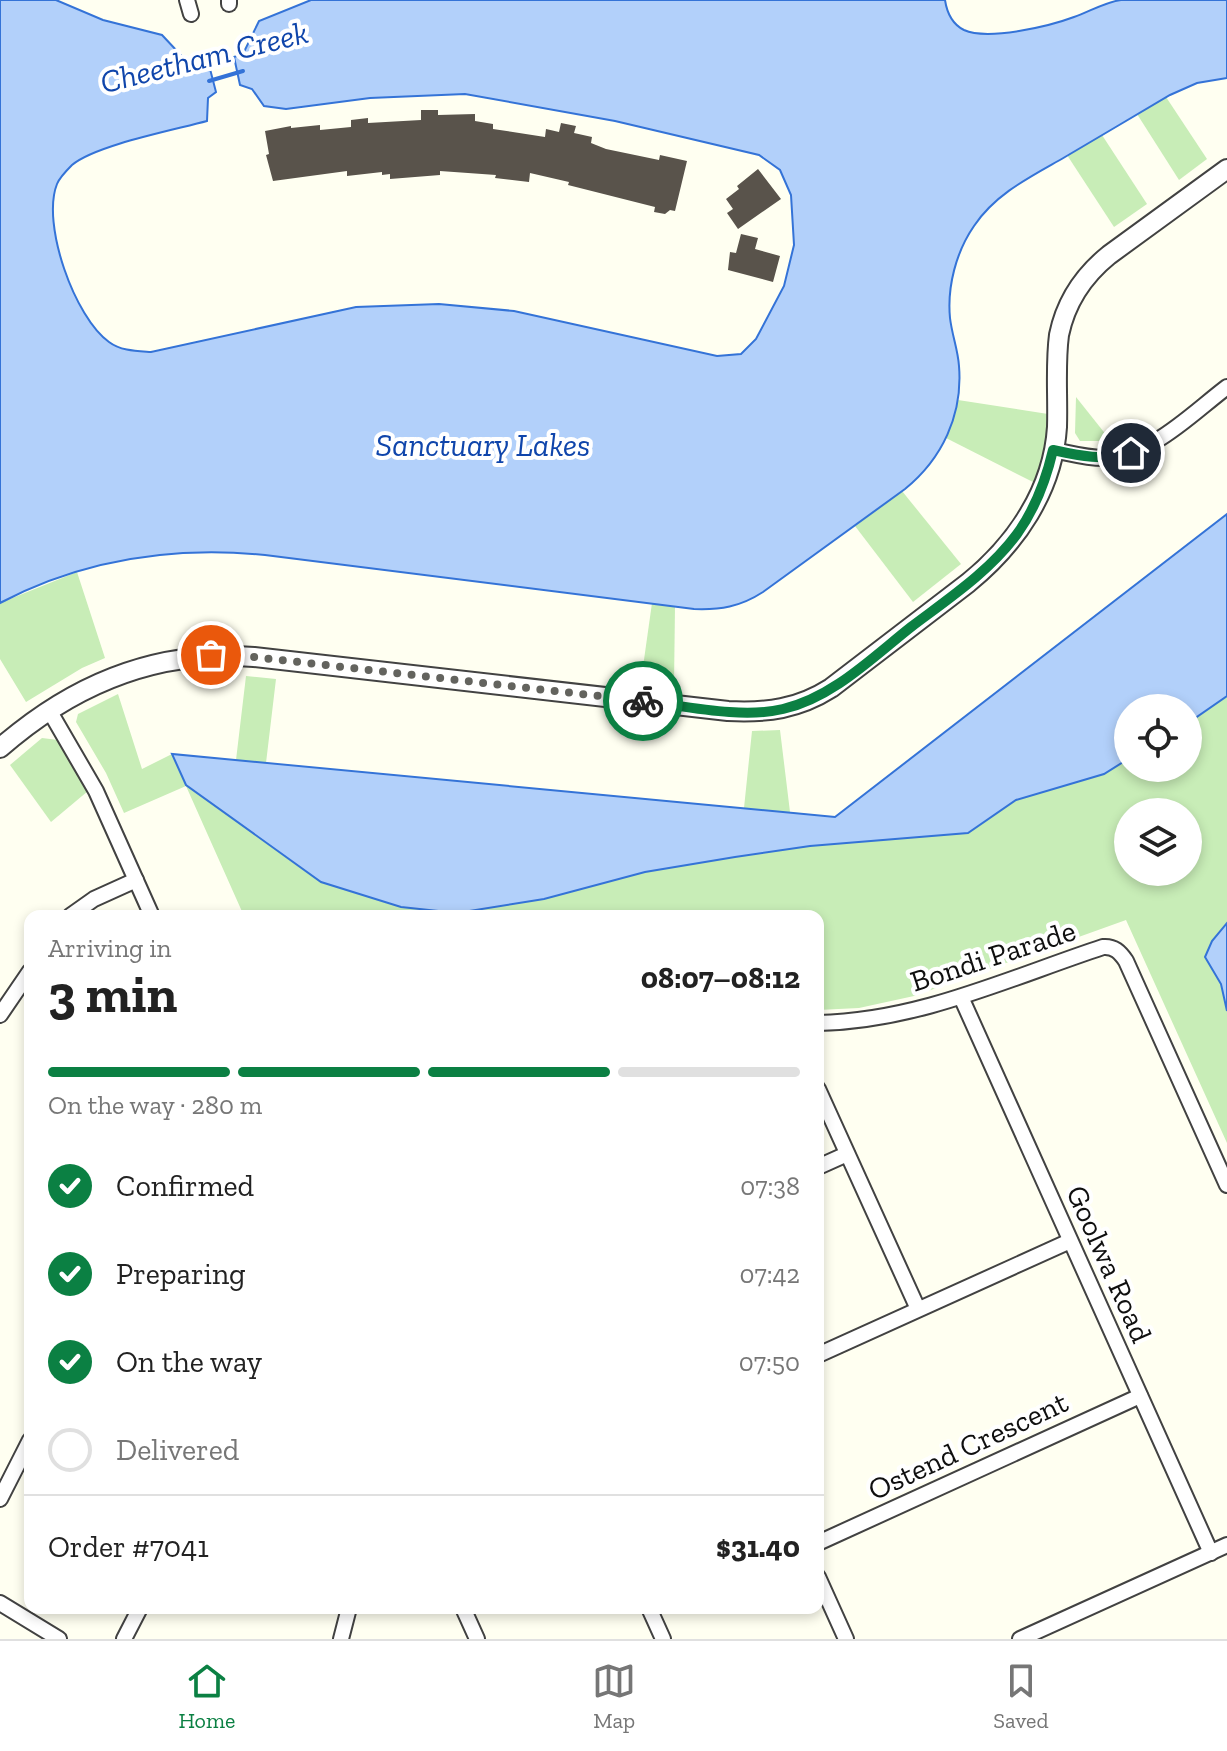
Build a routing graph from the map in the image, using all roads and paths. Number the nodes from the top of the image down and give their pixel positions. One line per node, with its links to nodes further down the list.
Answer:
1 (1227, 169): 3 (street)
2 (1227, 387): 3 (street)
3 (1053, 450): 4 (street)
4 (49, 710): 5 (street); 6 (street)
5 (0, 748)
6 (136, 880): 7 (street); 8 (street)
7 (78, 910)
8 (149, 910)
9 (24, 980): 11 (street)
10 (961, 997): 12 (street, Bondi Parade); 16 (street, Bondi Parade); 17 (street, Goolwa Road)
11 (0, 1015)
12 (824, 1022)
13 (824, 1102): 14 (street)
14 (847, 1154): 15 (street); 18 (street)
15 (824, 1164)
16 (1227, 1185)
17 (1070, 1241): 18 (street); 20 (street, Goolwa Road)
18 (918, 1309): 19 (street)
19 (824, 1352)
20 (1140, 1396): 23 (street, Ostend Crescent); 25 (street, Goolwa Road)
21 (24, 1452): 22 (street)
22 (0, 1499)
23 (824, 1540)
24 (1227, 1545): 25 (street)
25 (1211, 1553): 38 (street)
26 (824, 1590): 37 (street)
27 (0, 1603): 33 (street)
28 (136, 1614): 32 (street)
29 (347, 1614): 34 (street)
30 (466, 1614): 35 (street)
31 (652, 1614): 36 (street)
32 (123, 1637)
33 (59, 1639)
34 (341, 1639)
35 (477, 1639)
36 (663, 1639)
37 (846, 1639)
38 (1020, 1639)

